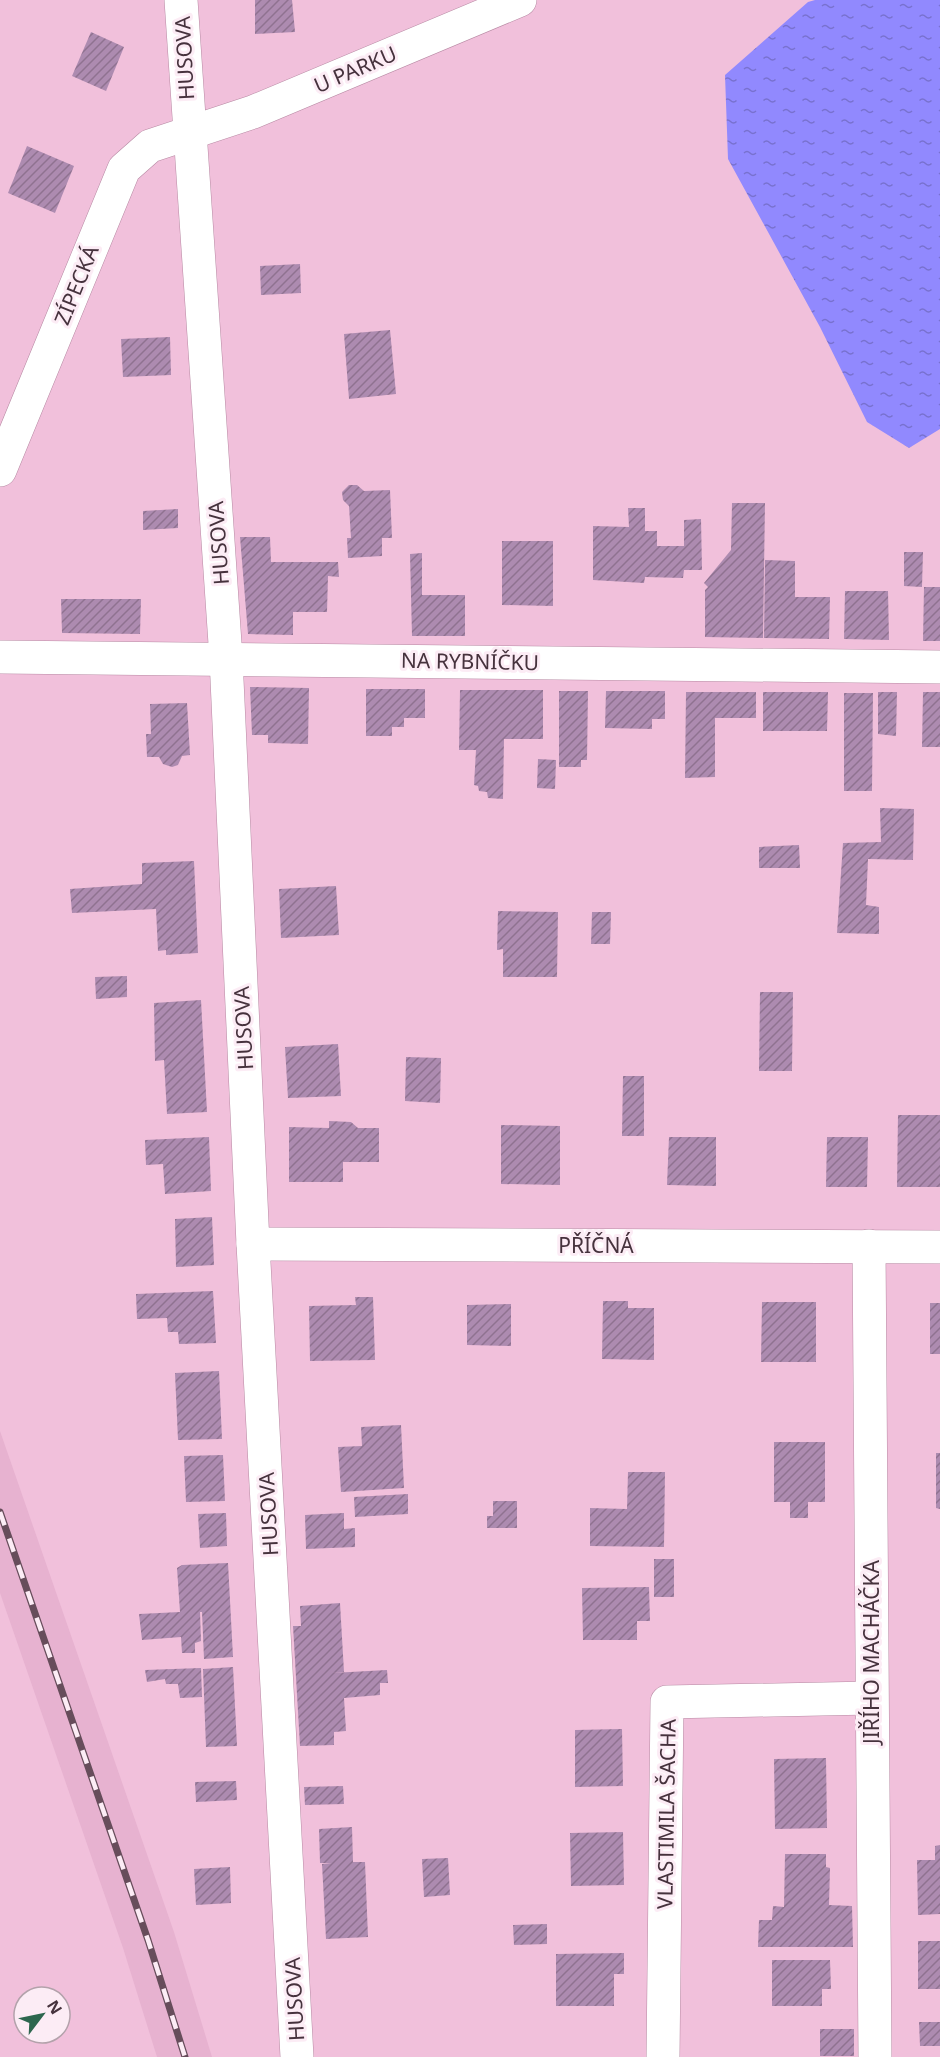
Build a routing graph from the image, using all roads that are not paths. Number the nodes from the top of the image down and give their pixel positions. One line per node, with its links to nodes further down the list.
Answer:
1 (181, 0): 3 (street, HUSOVA)
2 (520, 0): 3 (street, U PARKU)
3 (189, 134): 4 (street, ZÍPECKÁ); 6 (street, HUSOVA)
4 (0, 470)
5 (0, 657): 6 (street, NA RYBNÍČKU)
6 (226, 657): 7 (street, NA RYBNÍČKU); 8 (street, HUSOVA)
7 (940, 667)
8 (253, 1244): 9 (street, PŘÍČNÁ); 12 (street, HUSOVA)
9 (869, 1246): 10 (street, PŘÍČNÁ); 11 (street, JIŘÍHO MACHÁČKA)
10 (940, 1247)
11 (872, 1698): 13 (street, VLASTIMILA ŠACHA); 14 (street, JIŘÍHO MACHÁČKA)
12 (297, 2057)
13 (663, 2057)
14 (876, 2057)

